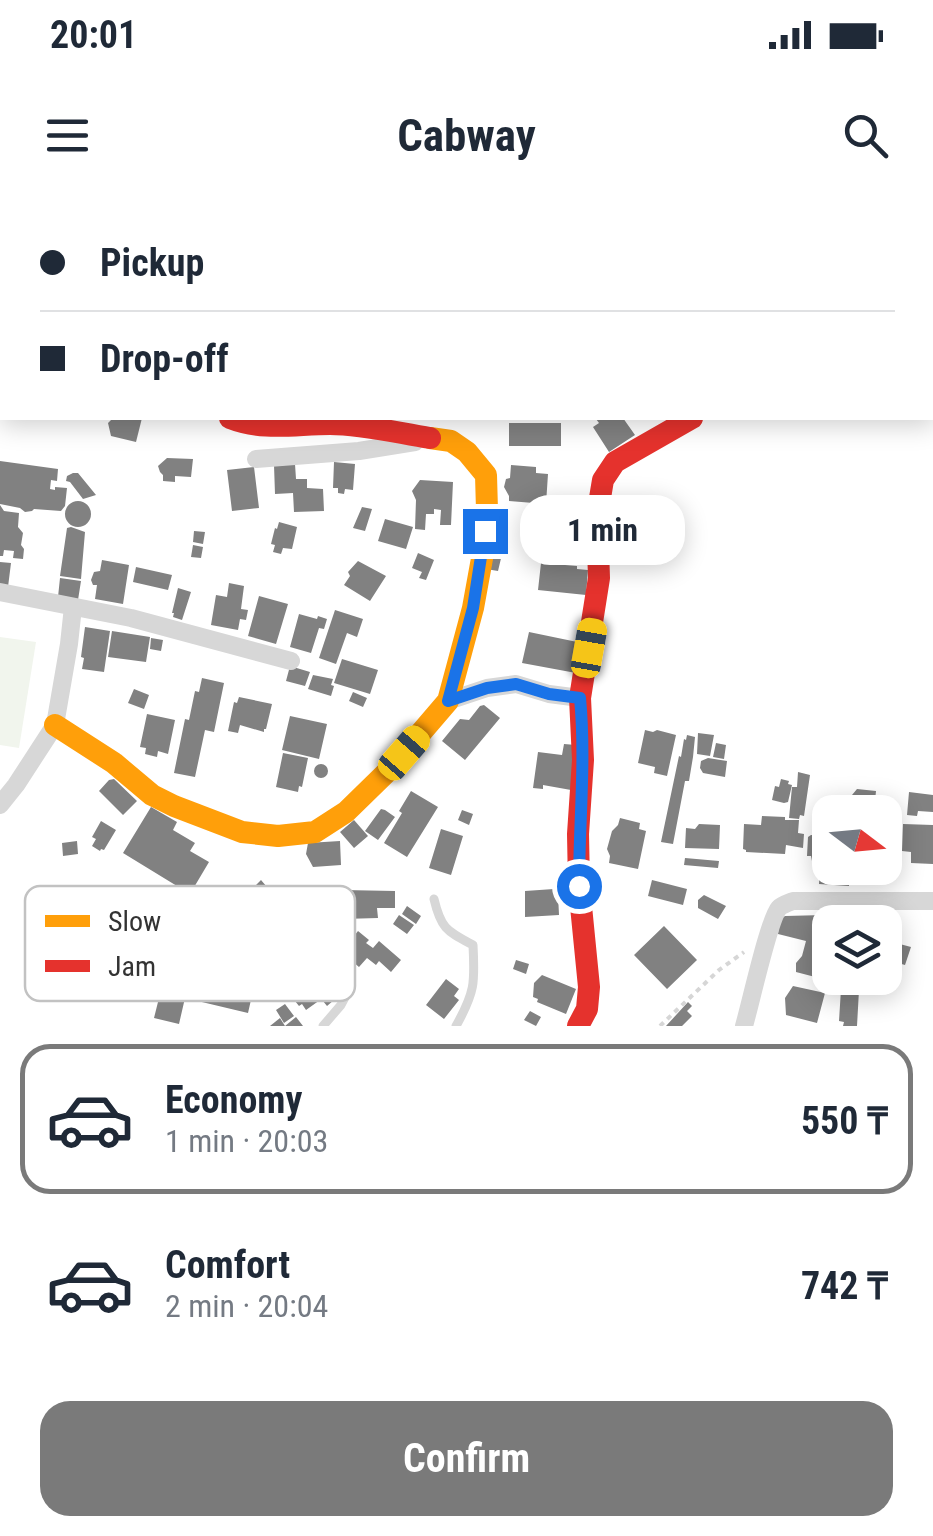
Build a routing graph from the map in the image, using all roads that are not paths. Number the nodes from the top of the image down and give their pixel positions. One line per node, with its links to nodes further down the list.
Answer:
1 (235, 420): 3 (street)
2 (688, 420): 8 (street)
3 (435, 437): 4 (street); 9 (street)
4 (256, 459)
5 (0, 592): 6 (street)
6 (72, 607): 7 (street); 10 (street)
7 (291, 661)
8 (580, 698): 9 (street); 17 (street)
9 (448, 701): 10 (street)
10 (55, 725): 11 (street)
11 (0, 805)
12 (434, 899): 16 (lane)
13 (933, 901): 18 (street)
14 (343, 1001): 15 (lane)
15 (322, 1026)
16 (456, 1026)
17 (578, 1026)
18 (744, 1026)

